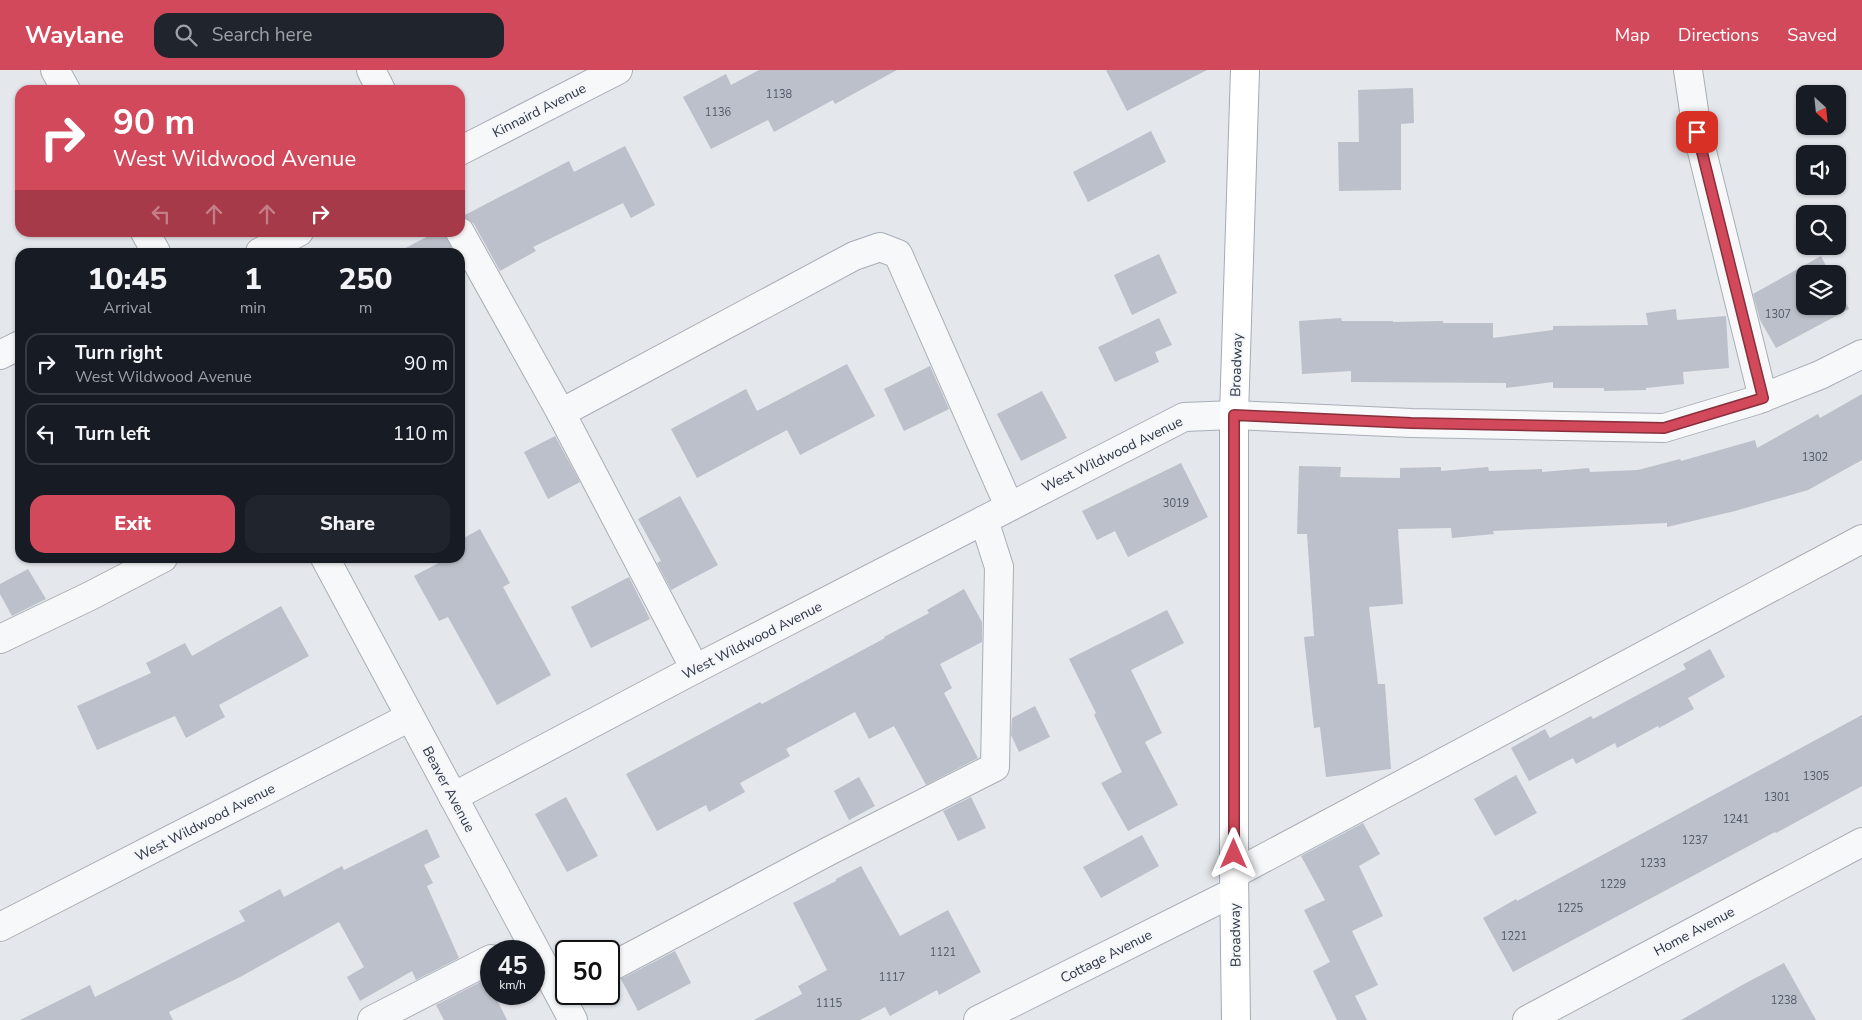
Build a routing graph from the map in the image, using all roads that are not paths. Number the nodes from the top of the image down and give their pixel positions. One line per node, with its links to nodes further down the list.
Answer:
1 (55, 70): 6 (street)
2 (371, 70): 7 (street)
3 (618, 70): 8 (street, Kinnaird Avenue)
4 (1245, 70): 19 (main road, Broadway)
5 (1688, 70): 17 (street)
6 (63, 85)
7 (378, 85)
8 (465, 148)
9 (148, 237): 12 (street)
10 (289, 237): 13 (street)
11 (463, 237): 18 (street)
12 (154, 248)
13 (268, 248)
14 (15, 348): 16 (street)
15 (1862, 354): 17 (street, West Wildwood Avenue)
16 (0, 355)
17 (1763, 398): 19 (street, West Wildwood Avenue)
18 (561, 413): 20 (street); 26 (street)
19 (1234, 415): 20 (street, West Wildwood Avenue); 30 (main road, Broadway)
20 (1010, 506): 21 (street, West Wildwood Avenue)
21 (984, 520): 26 (street, West Wildwood Avenue); 33 (street)
22 (1862, 539): 30 (street, Cottage Avenue)
23 (153, 563): 25 (street)
24 (328, 563): 27 (street, Beaver Avenue)
25 (0, 639)
26 (695, 669): 28 (street, West Wildwood Avenue)
27 (410, 717): 28 (street, Beaver Avenue); 31 (street, West Wildwood Avenue)
28 (453, 797): 32 (street, Beaver Avenue)
29 (1862, 842): 42 (street, Home Avenue)
30 (1234, 883): 40 (street, Cottage Avenue); 41 (main road, Broadway)
31 (0, 927)
32 (517, 940)
33 (620, 962)
34 (480, 965): 38 (street)
35 (545, 973): 36 (street, Beaver Avenue)
36 (555, 983)
37 (568, 1005): 39 (street, Beaver Avenue)
38 (372, 1020)
39 (573, 1020)
40 (978, 1020)
41 (1236, 1020)
42 (1527, 1020)

